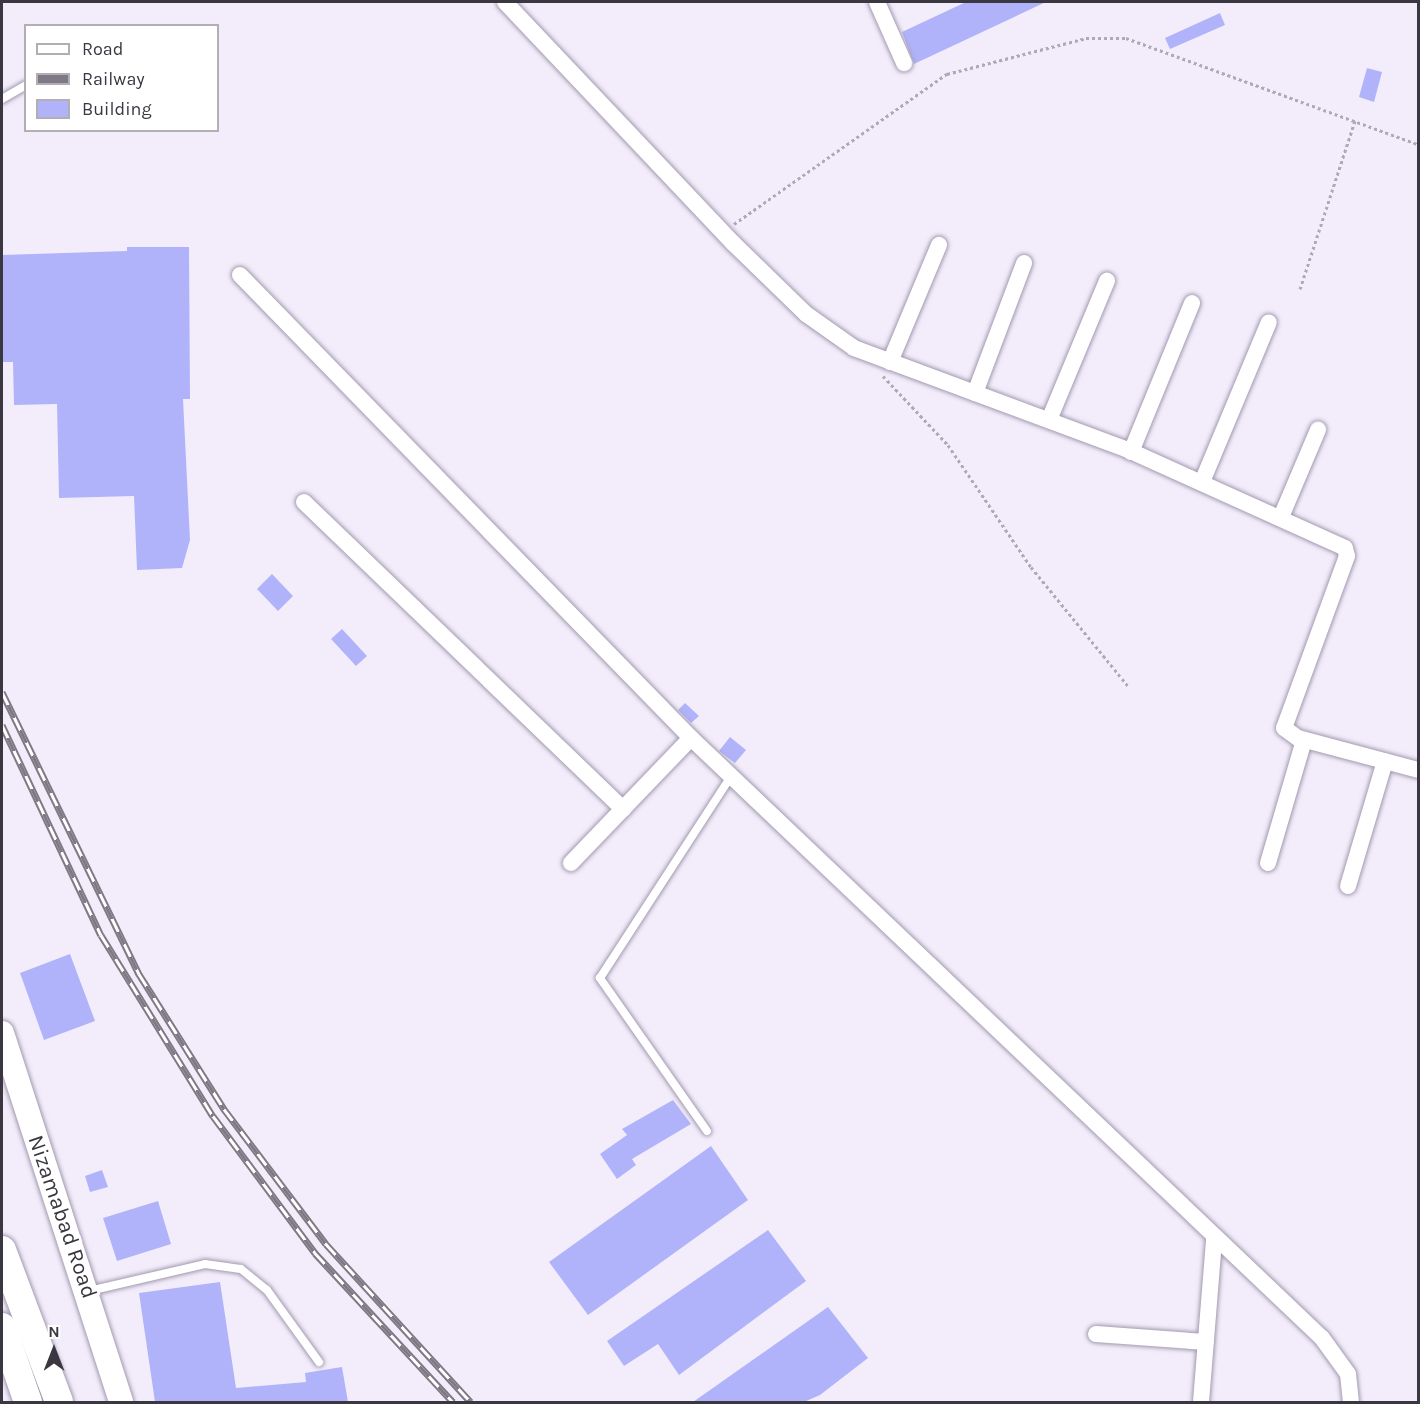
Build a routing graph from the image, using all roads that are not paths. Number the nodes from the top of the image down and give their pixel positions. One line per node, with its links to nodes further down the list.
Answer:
1 (505, 2): 12 (street)
2 (877, 2): 3 (street)
3 (904, 63)
4 (24, 86): 5 (lane)
5 (2, 99)
6 (939, 245): 12 (street)
7 (1024, 263): 13 (street)
8 (240, 275): 20 (street)
9 (1107, 281): 14 (street)
10 (1192, 303): 16 (street)
11 (1269, 322): 17 (street)
12 (884, 367): 13 (street)
13 (975, 393): 14 (street)
14 (1049, 420): 16 (street)
15 (1318, 430): 19 (street)
16 (1131, 452): 17 (street)
17 (1202, 482): 19 (street)
18 (304, 502): 25 (street)
19 (1281, 517): 21 (street)
20 (692, 738): 24 (street); 25 (street)
21 (1304, 740): 22 (street); 27 (street)
22 (1385, 761): 23 (street); 28 (street)
23 (1419, 770)
24 (731, 776): 30 (lane); 31 (street)
25 (623, 809): 26 (street)
26 (571, 863)
27 (1268, 863)
28 (1348, 886)
29 (2, 1033): 33 (main road, Nizamabad Road)
30 (707, 1131)
31 (1214, 1239): 36 (street); 42 (street)
32 (2, 1250): 39 (highway)
33 (88, 1291): 37 (lane); 40 (main road, Nizamabad Road)
34 (2, 1327): 38 (highway)
35 (1096, 1334): 36 (street)
36 (1206, 1342): 41 (street)
37 (319, 1362)
38 (28, 1402)
39 (59, 1402)
40 (121, 1402)
41 (1201, 1402)
42 (1351, 1402)

